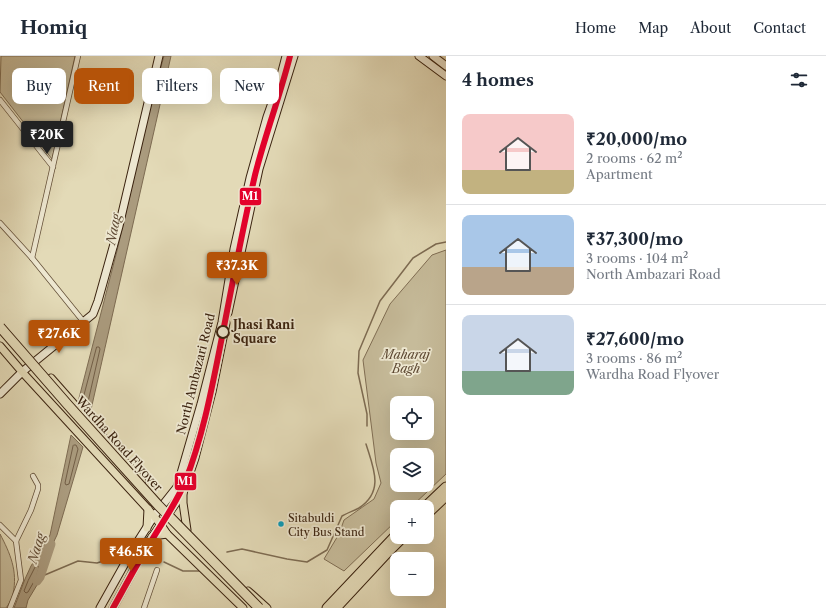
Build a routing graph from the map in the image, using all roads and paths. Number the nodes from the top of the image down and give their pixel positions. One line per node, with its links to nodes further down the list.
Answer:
1 (78, 56): 10 (street)
2 (159, 56): 14 (main road)
3 (286, 56): 20 (main road, North Ambazari Road)
4 (294, 56): 21 (main road, North Ambazari Road)
5 (419, 56): 8 (main road)
6 (433, 56): 7 (main road)
7 (446, 66)
8 (446, 76)
9 (0, 100): 10 (street)
10 (53, 167): 12 (street)
11 (0, 223): 12 (street)
12 (32, 258): 14 (street)
13 (0, 321): 18 (main road)
14 (83, 321): 18 (main road)
15 (0, 326): 49 (highway, Wardha Road Flyover, bridge)
16 (0, 334): 48 (highway, Wardha Road Flyover)
17 (0, 346): 19 (main road)
18 (35, 361): 19 (main road); 28 (main road)
19 (22, 372): 22 (main road); 30 (main road)
20 (204, 390): 21 (main road); 28 (main road, North Ambazari Road)
21 (212, 392): 25 (main road, North Ambazari Road)
22 (0, 394)
23 (33, 476): 39 (street)
24 (446, 487): 27 (highway)
25 (183, 493): 31 (main road, North Ambazari Road); 36 (main road)
26 (446, 496): 29 (highway)
27 (432, 500)
28 (163, 504): 31 (main road); 32 (main road, North Ambazari Road)
29 (434, 507)
30 (148, 509): 32 (main road); 35 (main road)
31 (171, 512): 34 (main road, North Ambazari Road); 36 (main road)
32 (154, 516): 34 (main road); 35 (main road, North Ambazari Road)
33 (0, 525): 39 (street)
34 (161, 525): 37 (main road); 38 (main road, North Ambazari Road)
35 (147, 528): 44 (main road, North Ambazari Road)
36 (187, 530): 50 (main road)
37 (168, 534): 38 (main road); 47 (main road)
38 (152, 537): 45 (main road, North Ambazari Road)
39 (16, 541): 43 (street)
40 (390, 541): 51 (highway)
41 (396, 544): 52 (highway)
42 (158, 570): 46 (street)
43 (10, 608)
44 (100, 608)
45 (113, 608)
46 (144, 608)
47 (244, 608)
48 (252, 608)
49 (259, 608)
50 (267, 608)
51 (327, 608)
52 (336, 608)

